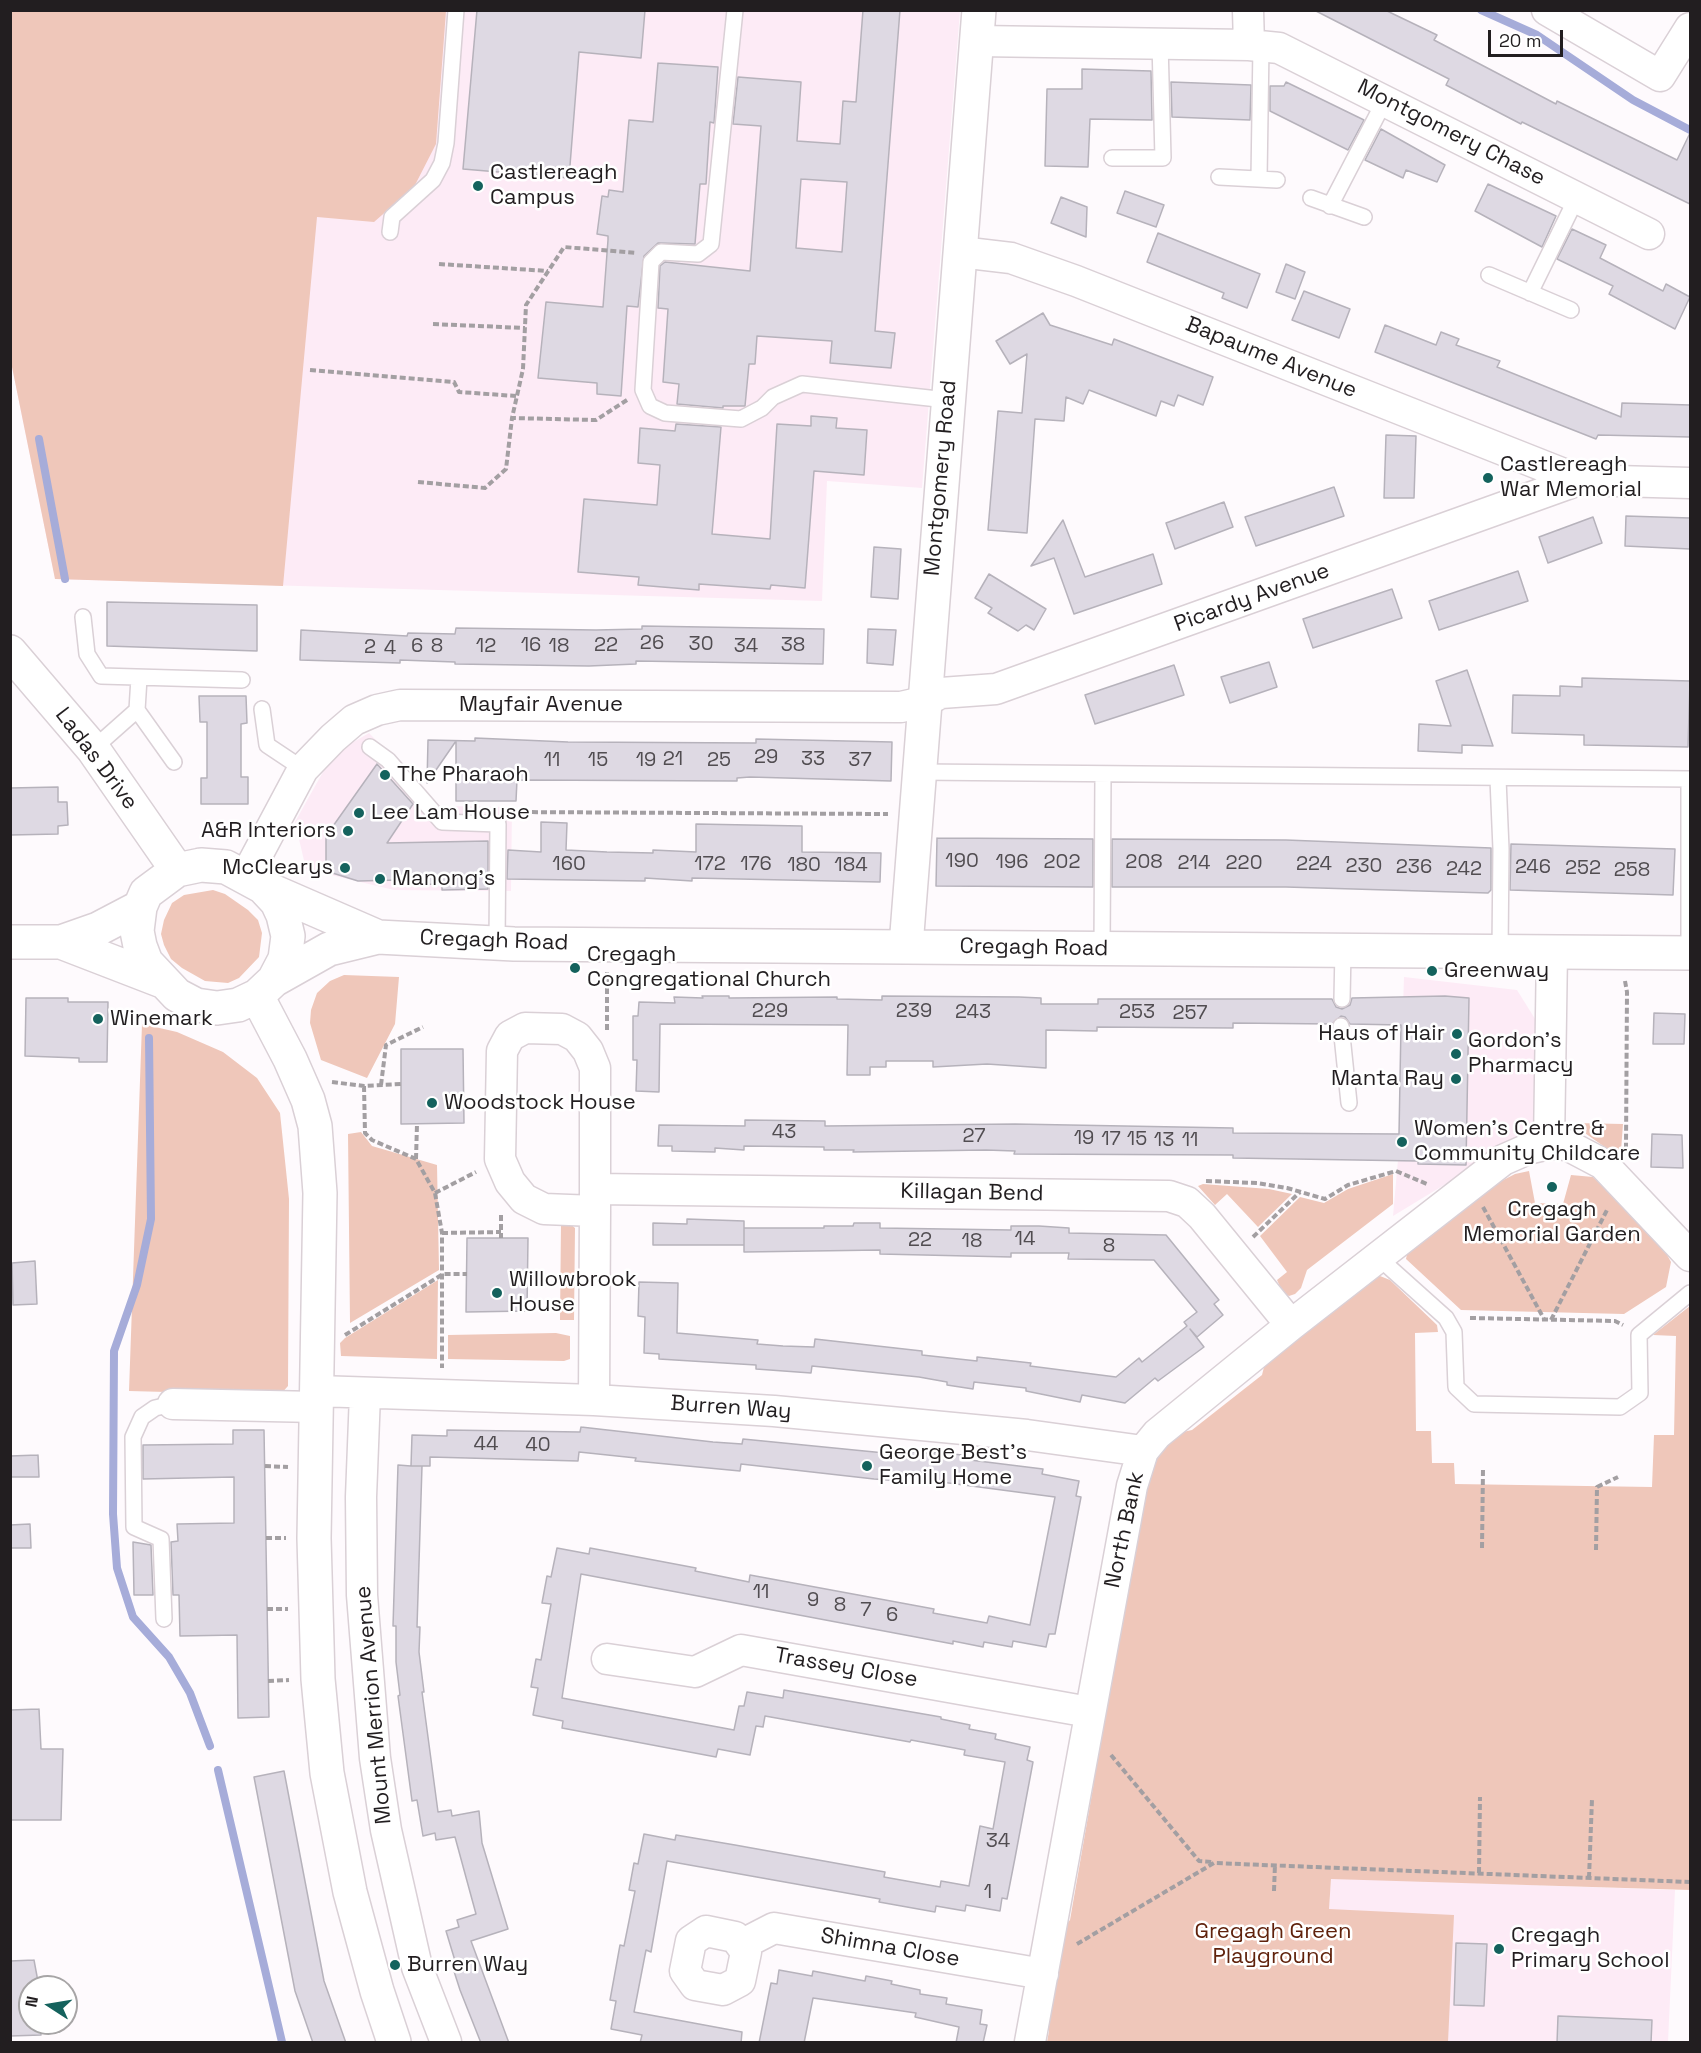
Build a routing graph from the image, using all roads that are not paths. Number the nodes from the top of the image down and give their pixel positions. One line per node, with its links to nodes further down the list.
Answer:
1 (456, 10): 18 (lane)
2 (735, 10): 24 (lane)
3 (1248, 10): 8 (street)
4 (1547, 10): 6 (street)
5 (978, 26): 7 (street, Montgomery Chase); 20 (street, Montgomery Road)
6 (1690, 28)
7 (1160, 43): 8 (street, Montgomery Chase); 10 (lane)
8 (1255, 45): 9 (street, Montgomery Chase); 12 (lane)
9 (1385, 100): 14 (street, Montgomery Chase); 16 (lane)
10 (1112, 158)
11 (1219, 177): 12 (lane)
12 (1259, 179): 13 (lane)
13 (1276, 180)
14 (1577, 197): 19 (street, Montgomery Chase); 22 (lane)
15 (1311, 198): 16 (lane)
16 (1330, 206): 17 (lane)
17 (1364, 217)
18 (390, 232)
19 (1649, 234)
20 (960, 252): 24 (street, Montgomery Road); 25 (street, Bapaume Avenue)
21 (1489, 275): 22 (lane)
22 (1530, 293): 23 (lane)
23 (1571, 310)
24 (947, 400): 31 (street, Montgomery Road)
25 (1579, 480): 26 (street); 31 (street, Picardy Avenue)
26 (1690, 483)
27 (83, 617): 29 (lane)
28 (10, 652): 35 (street, Ladas Drive)
29 (140, 678): 30 (lane); 33 (lane)
30 (242, 680)
31 (923, 702): 37 (street, Mayfair Avenue); 38 (street, Montgomery Road)
32 (262, 709): 37 (lane)
33 (137, 710): 35 (lane); 36 (lane)
34 (370, 747): 48 (lane)
35 (93, 749): 42 (street, Ladas Drive)
36 (174, 762)
37 (303, 769): 43 (street, Mayfair Avenue)
38 (919, 772): 39 (lane); 49 (street, Montgomery Road)
39 (1103, 774): 40 (lane); 50 (lane)
40 (1498, 779): 41 (lane); 52 (lane)
41 (1690, 779): 54 (lane)
42 (177, 870): 43 (street); 44 (street)
43 (254, 882): 45 (street, Cregagh Road); 56 (street)
44 (140, 907): 47 (street); 55 (street)
45 (378, 937): 48 (street, Cregagh Road); 56 (street, Cregagh Road)
46 (10, 942): 47 (street)
47 (61, 942): 55 (street)
48 (497, 944): 49 (street, Cregagh Road)
49 (906, 946): 50 (street, Cregagh Road)
50 (1102, 948): 51 (street, Cregagh Road)
51 (1343, 950): 52 (street, Cregagh Road); 57 (lane)
52 (1500, 951): 53 (street, Cregagh Road)
53 (1552, 951): 54 (street, Cregagh Road); 60 (street)
54 (1690, 953)
55 (162, 981): 56 (street)
56 (266, 988): 67 (street, Mount Merrion Avenue)
57 (1342, 999)
58 (1341, 1026): 59 (lane)
59 (1349, 1102)
60 (1549, 1144): 62 (street); 63 (street, North Bank)
61 (595, 1200): 61 (street, Killagan Bend); 65 (street, Killagan Bend); 68 (street)
62 (1690, 1256)
63 (1379, 1258): 64 (lane); 65 (street, North Bank)
64 (1690, 1293)
65 (1291, 1325): 70 (street, North Bank)
66 (365, 1394): 67 (street, Burren Way); 68 (street, Burren Way); 77 (street, Mount Merrion Avenue)
67 (317, 1399): 69 (street); 76 (street, Mount Merrion Avenue)
68 (594, 1400): 70 (street, Burren Way)
69 (173, 1404): 71 (lane)
70 (1143, 1451): 73 (street, North Bank)
71 (164, 1618)
72 (607, 1659): 73 (street, Trassey Close)
73 (1087, 1721): 75 (street, North Bank)
74 (741, 1945): 75 (street, Shimna Close)
75 (1042, 1974): 78 (street, North Bank)
76 (394, 2043)
77 (446, 2043)
78 (1030, 2043)

